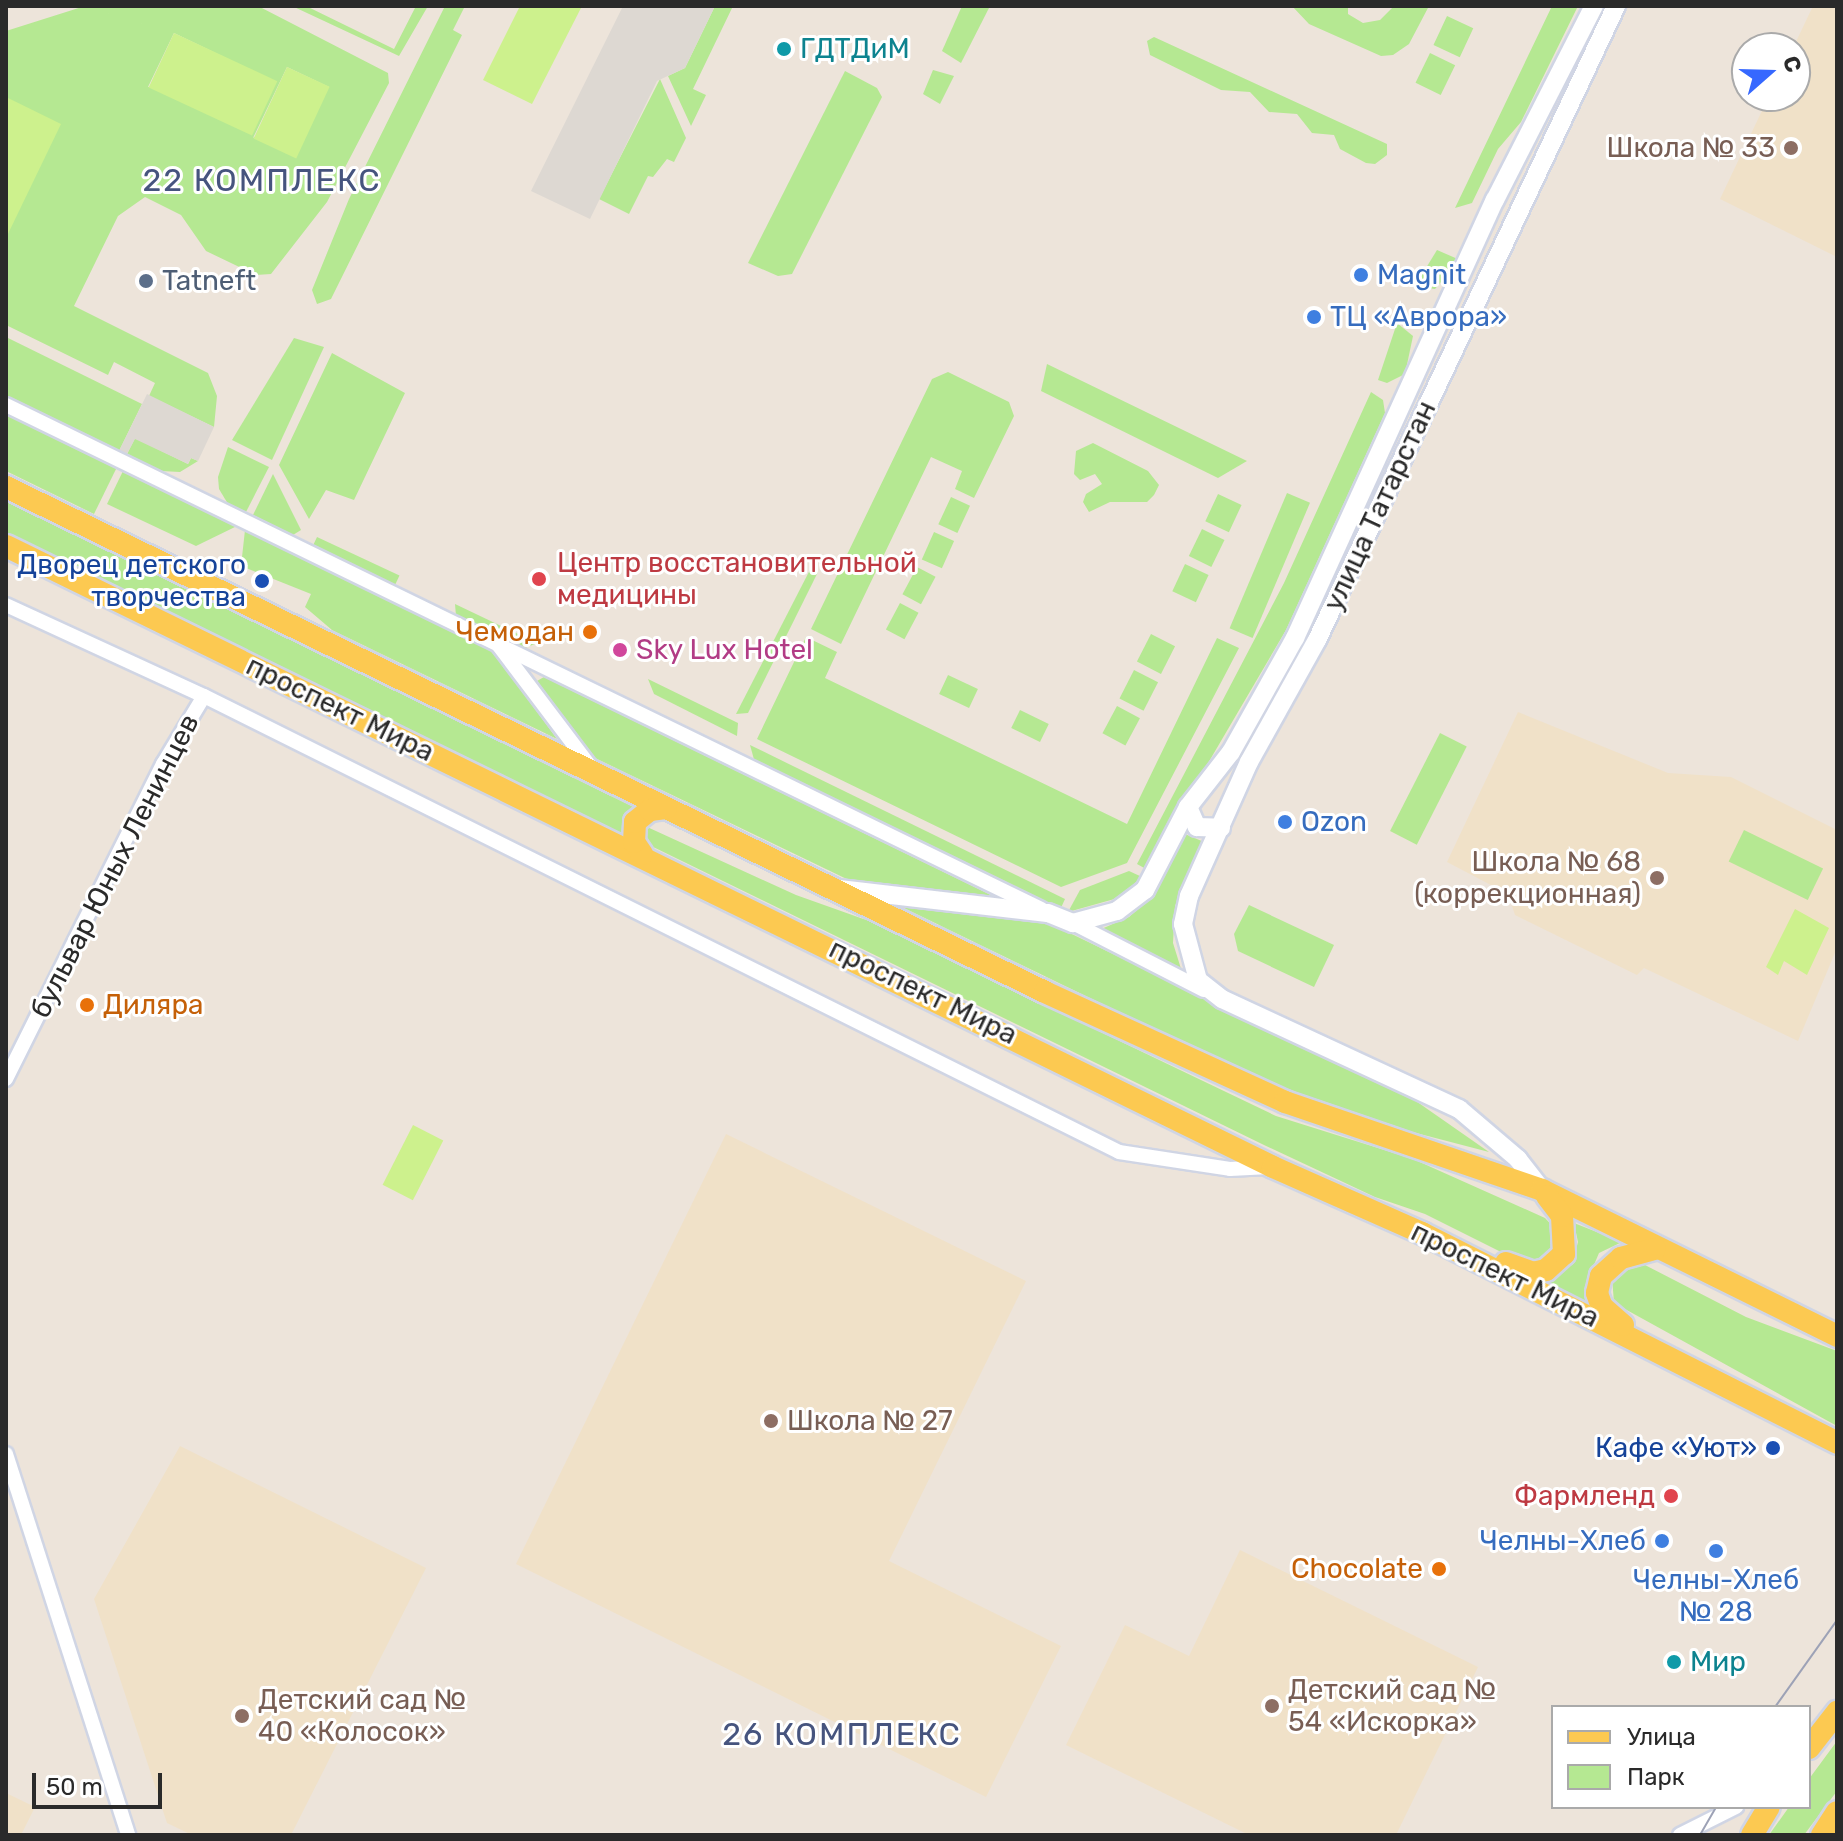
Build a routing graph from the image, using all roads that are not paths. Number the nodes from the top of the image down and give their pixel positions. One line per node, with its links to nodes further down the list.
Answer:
1 (1594, 6): 10 (street, улица Татарстан)
2 (1616, 6): 12 (street, улица Татарстан)
3 (6, 405): 7 (street)
4 (6, 487): 9 (main road, проспект Мира)
5 (6, 546): 13 (main road, проспект Мира)
6 (6, 605): 8 (street)
7 (497, 643): 9 (street); 15 (street)
8 (204, 696): 18 (street, бульвар Юных Ленинцев); 19 (street)
9 (595, 773): 11 (main road, проспект Мира)
10 (1188, 807): 12 (street); 16 (street, улица Татарстан)
11 (666, 808): 13 (main road); 14 (main road, проспект Мира)
12 (1221, 828): 17 (street, улица Татарстан)
13 (642, 854): 19 (main road, проспект Мира)
14 (829, 888): 15 (street); 20 (main road, проспект Мира)
15 (1048, 913): 16 (street)
16 (1073, 923): 17 (street)
17 (1222, 999): 20 (street)
18 (6, 1079)
19 (1273, 1167): 21 (main road, проспект Мира)
20 (1542, 1190): 21 (main road); 22 (main road, проспект Мира)
21 (1422, 1233): 24 (main road, проспект Мира)
22 (1655, 1249): 23 (main road, проспект Мира); 24 (main road)
23 (1837, 1336)
24 (1648, 1345): 25 (main road, проспект Мира)
25 (1837, 1443)
26 (6, 1454): 32 (street)
27 (1837, 1712): 28 (main road)
28 (1811, 1745)
29 (1732, 1809): 33 (street)
30 (1768, 1809): 34 (main road)
31 (1837, 1812): 35 (main road)
32 (128, 1835)
33 (1680, 1835)
34 (1752, 1835)
35 (1822, 1835)

